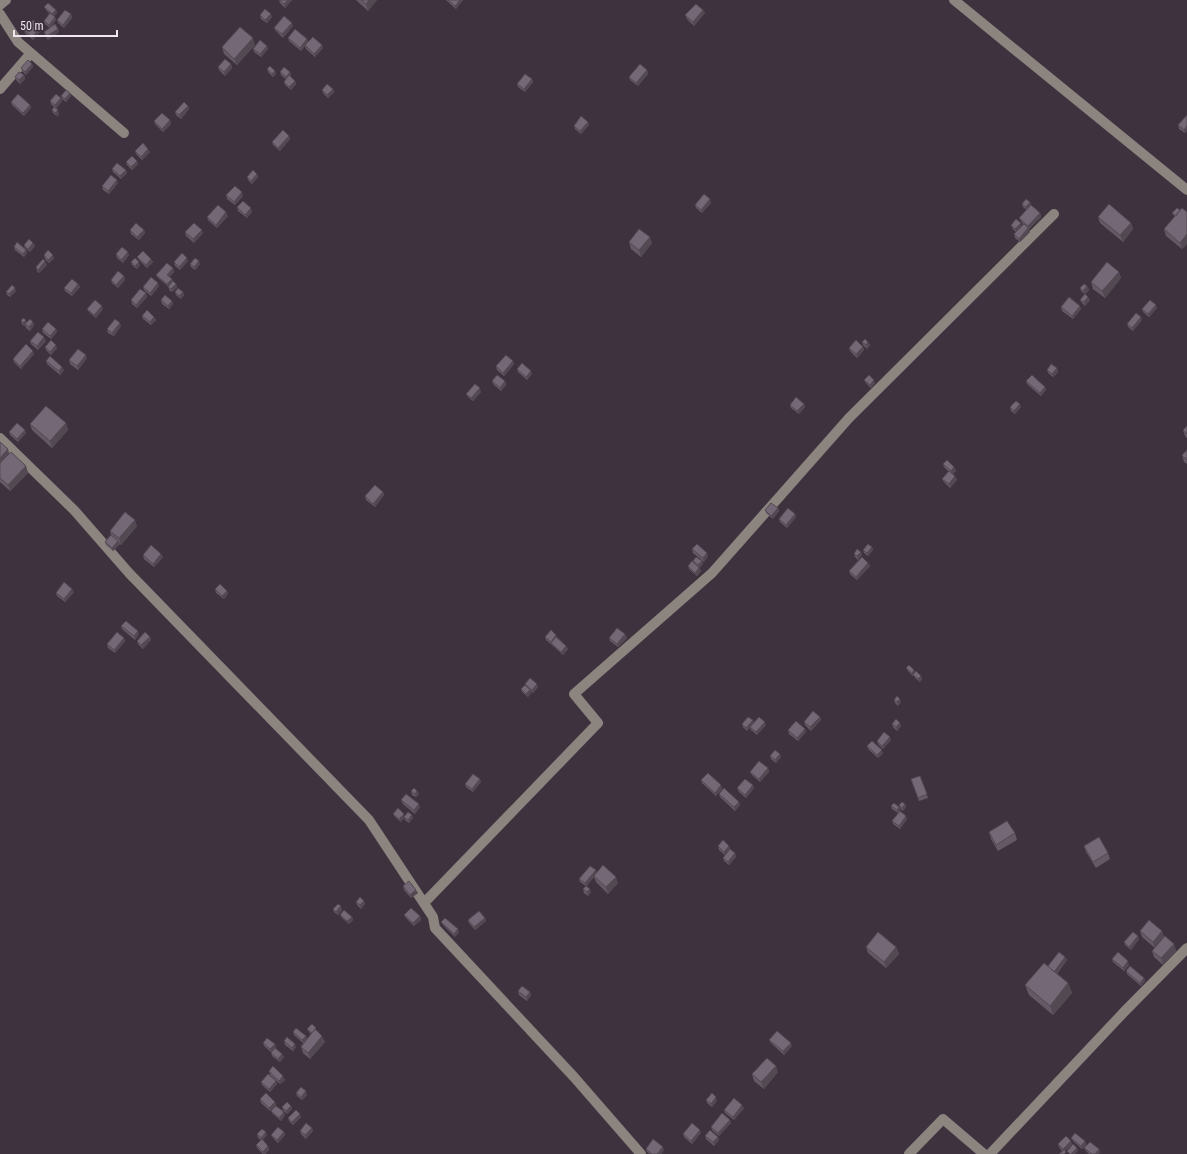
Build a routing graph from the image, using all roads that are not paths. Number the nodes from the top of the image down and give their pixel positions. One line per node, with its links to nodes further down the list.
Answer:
1 (6, 0): 3 (street)
2 (954, 0): 8 (street)
3 (0, 5)
4 (0, 14): 5 (street)
5 (32, 53): 6 (street); 7 (street)
6 (0, 88)
7 (124, 133)
8 (1187, 190)
9 (1054, 214): 11 (street)
10 (0, 438): 11 (street)
11 (424, 903): 13 (street)
12 (1187, 948): 16 (street)
13 (641, 1154)
14 (909, 1154): 15 (street)
15 (984, 1154)
16 (990, 1154)

